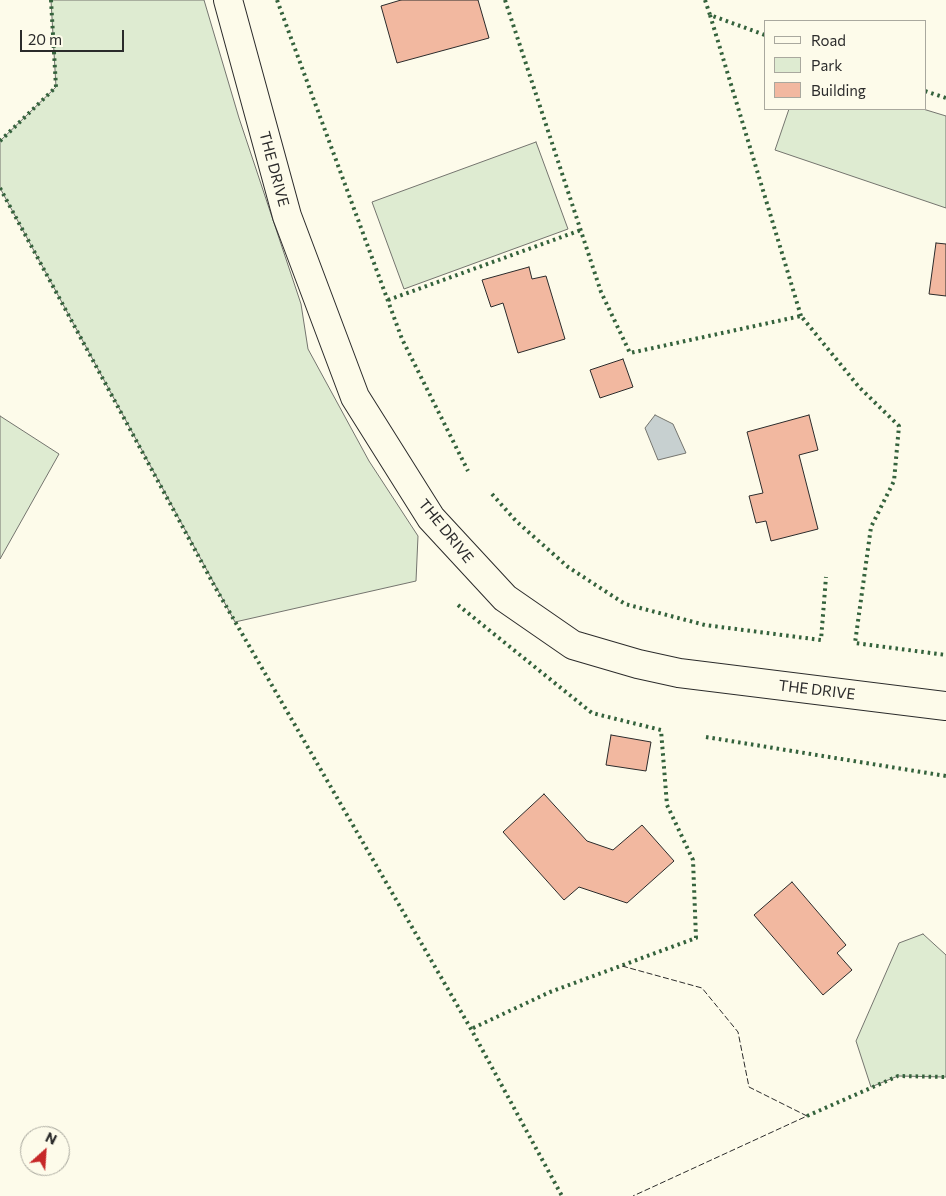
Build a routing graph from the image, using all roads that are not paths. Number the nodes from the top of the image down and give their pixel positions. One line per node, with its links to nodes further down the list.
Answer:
1 (228, 0): 2 (street, THE DRIVE)
2 (946, 706)

